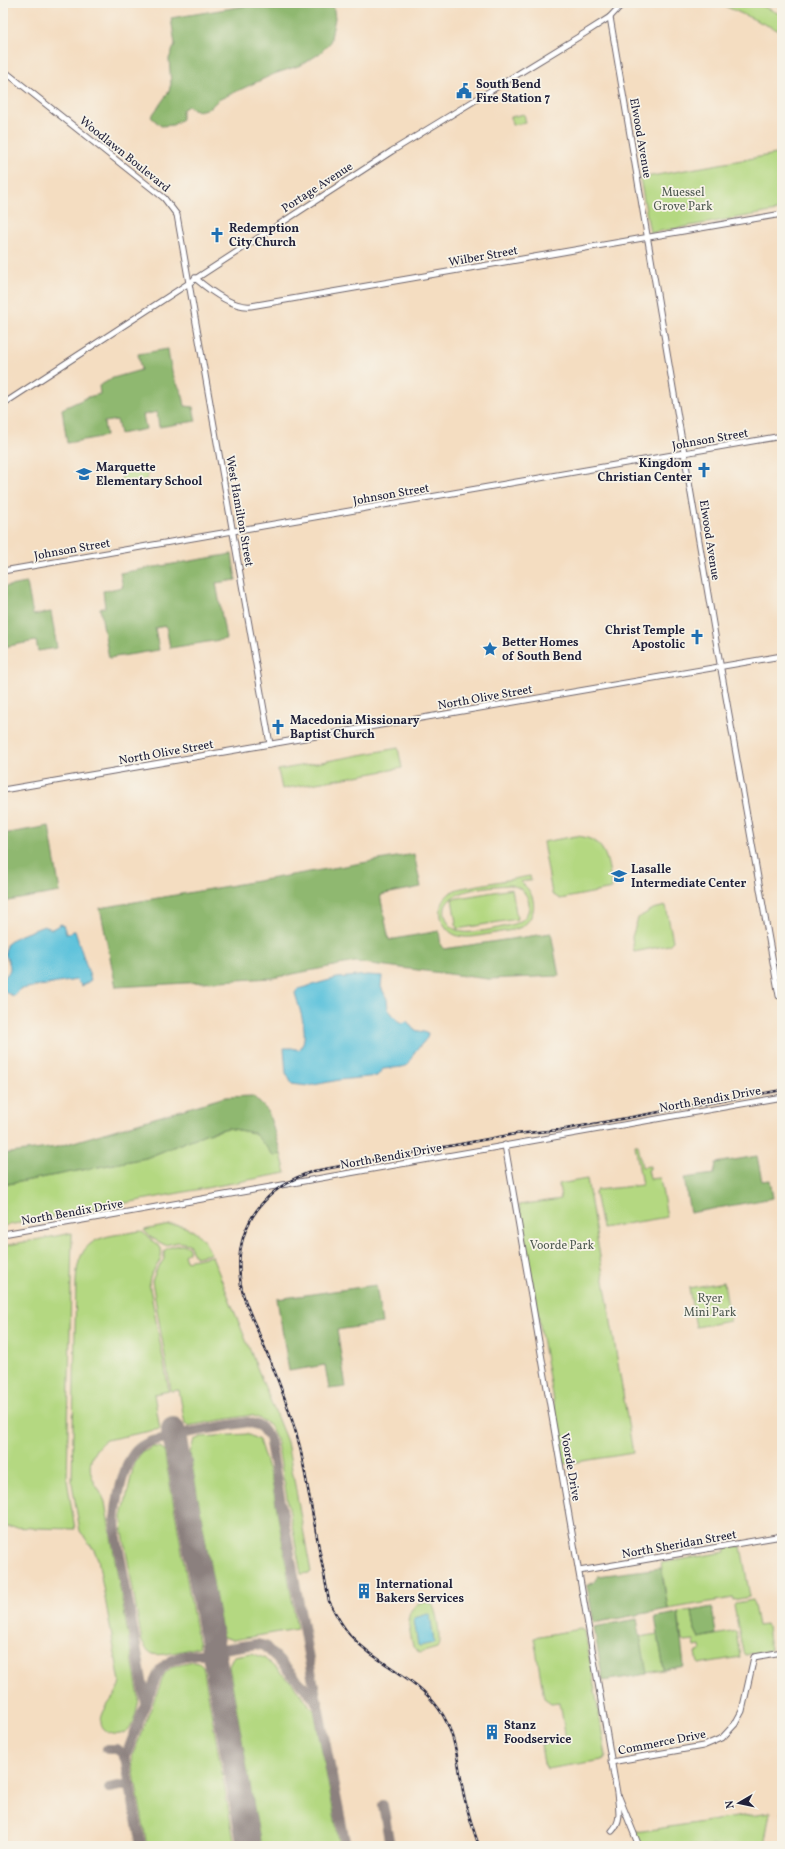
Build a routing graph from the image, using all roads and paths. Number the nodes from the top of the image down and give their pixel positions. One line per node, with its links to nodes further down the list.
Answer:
1 (623, 3): 2 (street, Portage Avenue)
2 (610, 16): 5 (street, Elwood Avenue); 6 (street, Portage Avenue)
3 (3, 70): 7 (street, Woodlawn Boulevard)
4 (782, 214): 5 (street, Wilber Street)
5 (648, 238): 6 (street, Wilber Street); 10 (street, Elwood Avenue)
6 (195, 278): 7 (street, Portage Avenue)
7 (189, 282): 8 (street, Portage Avenue); 11 (street, West Hamilton Street)
8 (3, 404)
9 (782, 436): 10 (street, Johnson Street)
10 (685, 454): 11 (street, Johnson Street); 14 (street, Elwood Avenue)
11 (233, 531): 12 (street, Johnson Street); 15 (street, West Hamilton Street)
12 (3, 570)
13 (782, 656): 14 (street, North Olive Street)
14 (720, 667): 15 (street, North Olive Street); 17 (street, Elwood Avenue)
15 (270, 744): 16 (street, North Olive Street)
16 (3, 790)
17 (781, 996)
18 (782, 1097): 19 (street, North Bendix Drive)
19 (505, 1146): 20 (street, North Bendix Drive); 22 (street, Voorde Drive)
20 (3, 1234)
21 (782, 1536): 22 (street, North Sheridan Street)
22 (579, 1572): 24 (street, Voorde Drive)
23 (782, 1652): 24 (street, Commerce Drive)
24 (611, 1762): 25 (street, Voorde Drive)
25 (617, 1793): 27 (street, Voorde Drive); 28 (street, Voorde Drive)
26 (782, 1811): 29 (main road)
27 (612, 1831)
28 (639, 1846)
29 (781, 1846)

